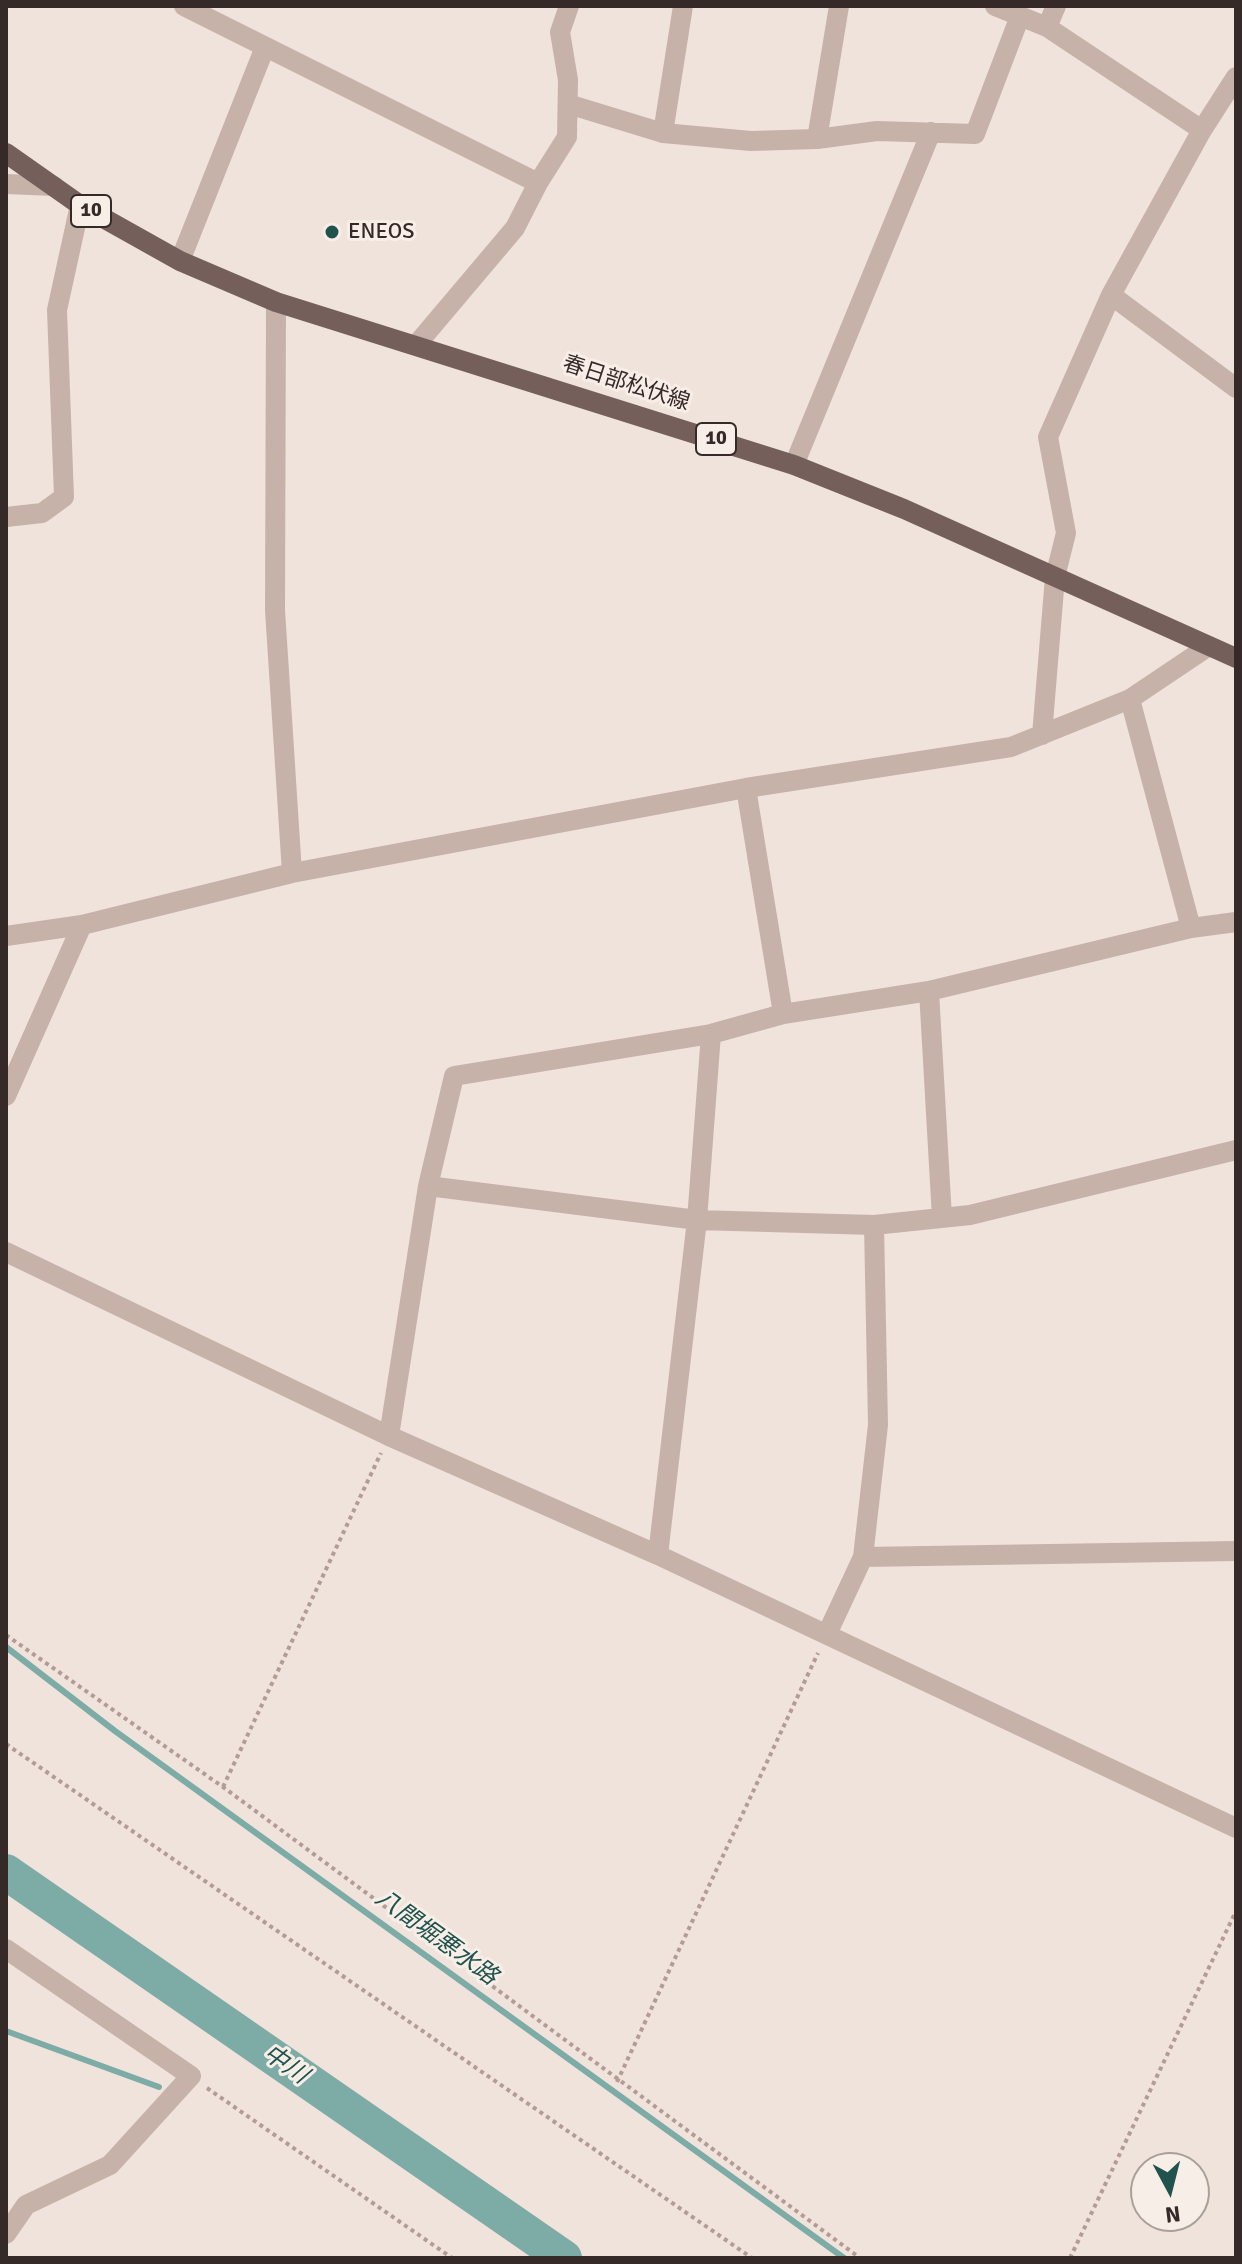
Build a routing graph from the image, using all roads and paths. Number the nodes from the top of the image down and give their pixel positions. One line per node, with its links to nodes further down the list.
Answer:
1 (569, 6): 11 (street)
2 (683, 6): 14 (street)
3 (839, 6): 15 (street)
4 (995, 6): 7 (street)
5 (1056, 6): 8 (street)
6 (191, 8): 9 (street)
7 (1020, 16): 8 (street); 13 (street)
8 (1047, 27): 12 (street)
9 (265, 47): 17 (street); 21 (street)
10 (1236, 77): 12 (street)
11 (568, 104): 14 (street); 17 (street)
12 (1202, 130): 22 (street)
13 (931, 132): 15 (street); 26 (street)
14 (663, 133): 15 (street)
15 (817, 139)
16 (6, 153): 19 (main road, 春日部松伏線 / 10)
17 (538, 183): 24 (street)
18 (6, 184): 19 (street)
19 (54, 186): 20 (main road, 春日部松伏線 / 10)
20 (80, 205): 21 (main road, 春日部松伏線 / 10); 27 (street)
21 (180, 261): 23 (main road, 春日部松伏線 / 10)
22 (1111, 295): 25 (street); 28 (street)
23 (276, 302): 24 (main road, 春日部松伏線 / 10); 34 (street)
24 (417, 344): 26 (main road, 春日部松伏線 / 10)
25 (1236, 388)
26 (794, 465): 28 (main road, 春日部松伏線 / 10)
27 (6, 517)
28 (1055, 577): 29 (main road, 春日部松伏線 / 10); 32 (street)
29 (1209, 646): 30 (main road, 春日部松伏線 / 10); 31 (street)
30 (1236, 658)
31 (1130, 699): 32 (street); 37 (street)
32 (1042, 735): 33 (street)
33 (746, 788): 34 (street); 40 (street)
34 (292, 873): 35 (street)
35 (82, 925): 38 (street); 42 (street)
36 (1235, 925): 37 (street)
37 (1191, 928): 39 (street)
38 (6, 936)
39 (929, 991): 40 (street); 45 (street)
40 (783, 1014): 41 (street)
41 (711, 1034): 44 (street); 46 (street)
42 (6, 1096)
43 (1236, 1150): 45 (street)
44 (428, 1186): 46 (street); 49 (street)
45 (942, 1218): 47 (street)
46 (697, 1220): 47 (street); 51 (street)
47 (874, 1225): 52 (street)
48 (6, 1252): 49 (street)
49 (389, 1436): 51 (street); 56 (path)
50 (1236, 1551): 52 (street)
51 (658, 1555): 53 (street)
52 (863, 1557): 53 (street)
53 (827, 1634): 57 (street); 61 (path)
54 (6, 1635): 56 (path)
55 (6, 1744): 64 (path)
56 (223, 1787): 61 (path)
57 (1236, 1828)
58 (1236, 1911): 66 (path)
59 (6, 1949): 60 (street)
60 (191, 2076): 62 (street); 63 (path)
61 (617, 2082): 65 (path)
62 (6, 2234)
63 (452, 2258)
64 (752, 2258)
65 (860, 2258)
66 (1070, 2258)

